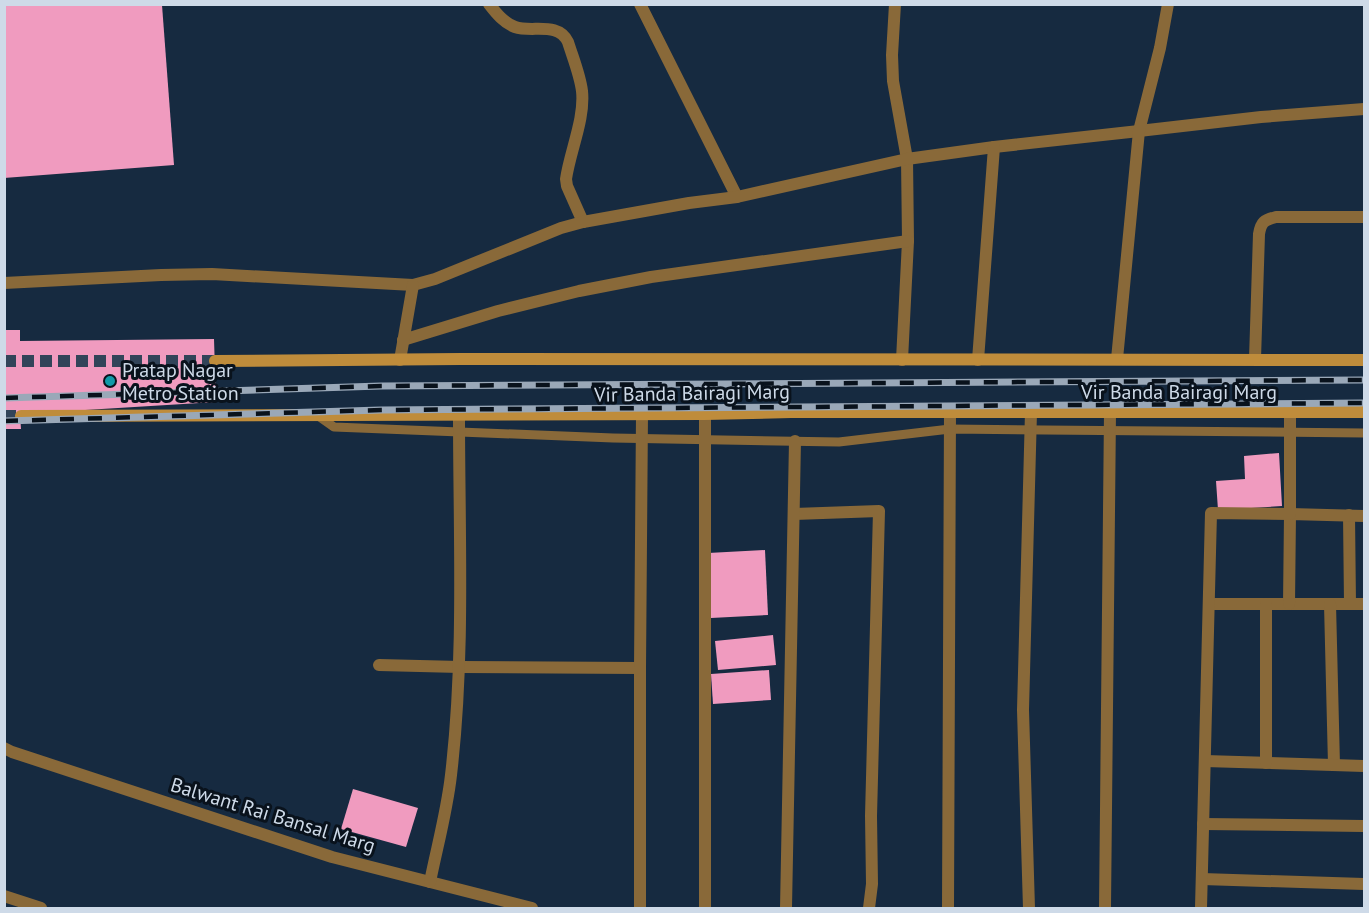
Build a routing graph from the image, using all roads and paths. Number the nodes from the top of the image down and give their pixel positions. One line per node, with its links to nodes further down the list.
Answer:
1 (489, 4): 11 (street)
2 (640, 4): 9 (street)
3 (895, 4): 8 (street)
4 (1168, 4): 6 (street)
5 (1365, 109): 6 (street)
6 (1139, 130): 7 (street); 16 (street)
7 (994, 147): 8 (street); 19 (street)
8 (907, 159): 9 (street); 12 (street)
9 (737, 196): 11 (street)
10 (1365, 217): 20 (street)
11 (583, 222): 14 (street)
12 (908, 242): 15 (street); 18 (street)
13 (4, 283): 14 (street)
14 (413, 285): 15 (street)
15 (403, 340): 17 (street)
16 (1117, 359): 19 (main road, Vir Banda Bairagi Marg); 20 (main road, Vir Banda Bairagi Marg)
17 (400, 360): 18 (main road, Vir Banda Bairagi Marg); 22 (main road, Vir Banda Bairagi Marg)
18 (902, 360): 19 (main road, Vir Banda Bairagi Marg)
19 (978, 360)
20 (1254, 360): 21 (main road, Vir Banda Bairagi Marg)
21 (1365, 360)
22 (215, 361)
23 (950, 412): 24 (main road, Vir Banda Bairagi Marg); 29 (main road, Vir Banda Bairagi Marg); 33 (street)
24 (1031, 412): 25 (main road, Vir Banda Bairagi Marg); 34 (street)
25 (1110, 412): 26 (main road, Vir Banda Bairagi Marg); 35 (street)
26 (1290, 412): 27 (main road, Vir Banda Bairagi Marg); 37 (street)
27 (1365, 412)
28 (642, 414): 29 (main road, Vir Banda Bairagi Marg); 31 (main road, Vir Banda Bairagi Marg); 39 (street)
29 (705, 414): 40 (street)
30 (317, 415): 31 (main road, Vir Banda Bairagi Marg); 32 (main road, Vir Banda Bairagi Marg); 36 (lane)
31 (459, 415): 36 (street)
32 (21, 416)
33 (950, 429): 34 (lane); 41 (lane); 73 (street)
34 (1030, 430): 35 (lane); 74 (street)
35 (1110, 431): 37 (lane); 75 (street)
36 (459, 432): 39 (lane); 53 (street)
37 (1290, 432): 38 (lane); 43 (street)
38 (1365, 433)
39 (642, 438): 40 (lane); 54 (street)
40 (705, 439): 41 (lane); 70 (street)
41 (795, 441): 42 (street)
42 (794, 513): 71 (street); 72 (street)
43 (1290, 514): 44 (street); 46 (street); 48 (street)
44 (1349, 515): 45 (street); 50 (street)
45 (1365, 516)
46 (1209, 604): 47 (street); 56 (street)
47 (1266, 604): 48 (street); 57 (street)
48 (1290, 604): 49 (street)
49 (1330, 604): 50 (street); 58 (street)
50 (1350, 604): 51 (street)
51 (1365, 604)
52 (379, 665): 53 (street)
53 (460, 667): 54 (street); 63 (street)
54 (639, 668): 69 (street)
55 (4, 748): 63 (street, Balwant Rai Bansal Marg)
56 (1205, 761): 57 (street); 60 (street)
57 (1266, 763): 58 (street)
58 (1334, 765): 59 (street)
59 (1365, 766)
60 (1203, 824): 61 (street); 62 (street)
61 (1365, 826)
62 (1202, 879): 64 (street); 76 (street)
63 (430, 882): 68 (street, Balwant Rai Bansal Marg)
64 (1365, 884)
65 (4, 896): 66 (street)
66 (16, 904): 67 (street)
67 (41, 909)
68 (532, 909)
69 (640, 909)
70 (705, 909)
71 (786, 909)
72 (869, 909)
73 (948, 909)
74 (1029, 909)
75 (1105, 909)
76 (1201, 909)

